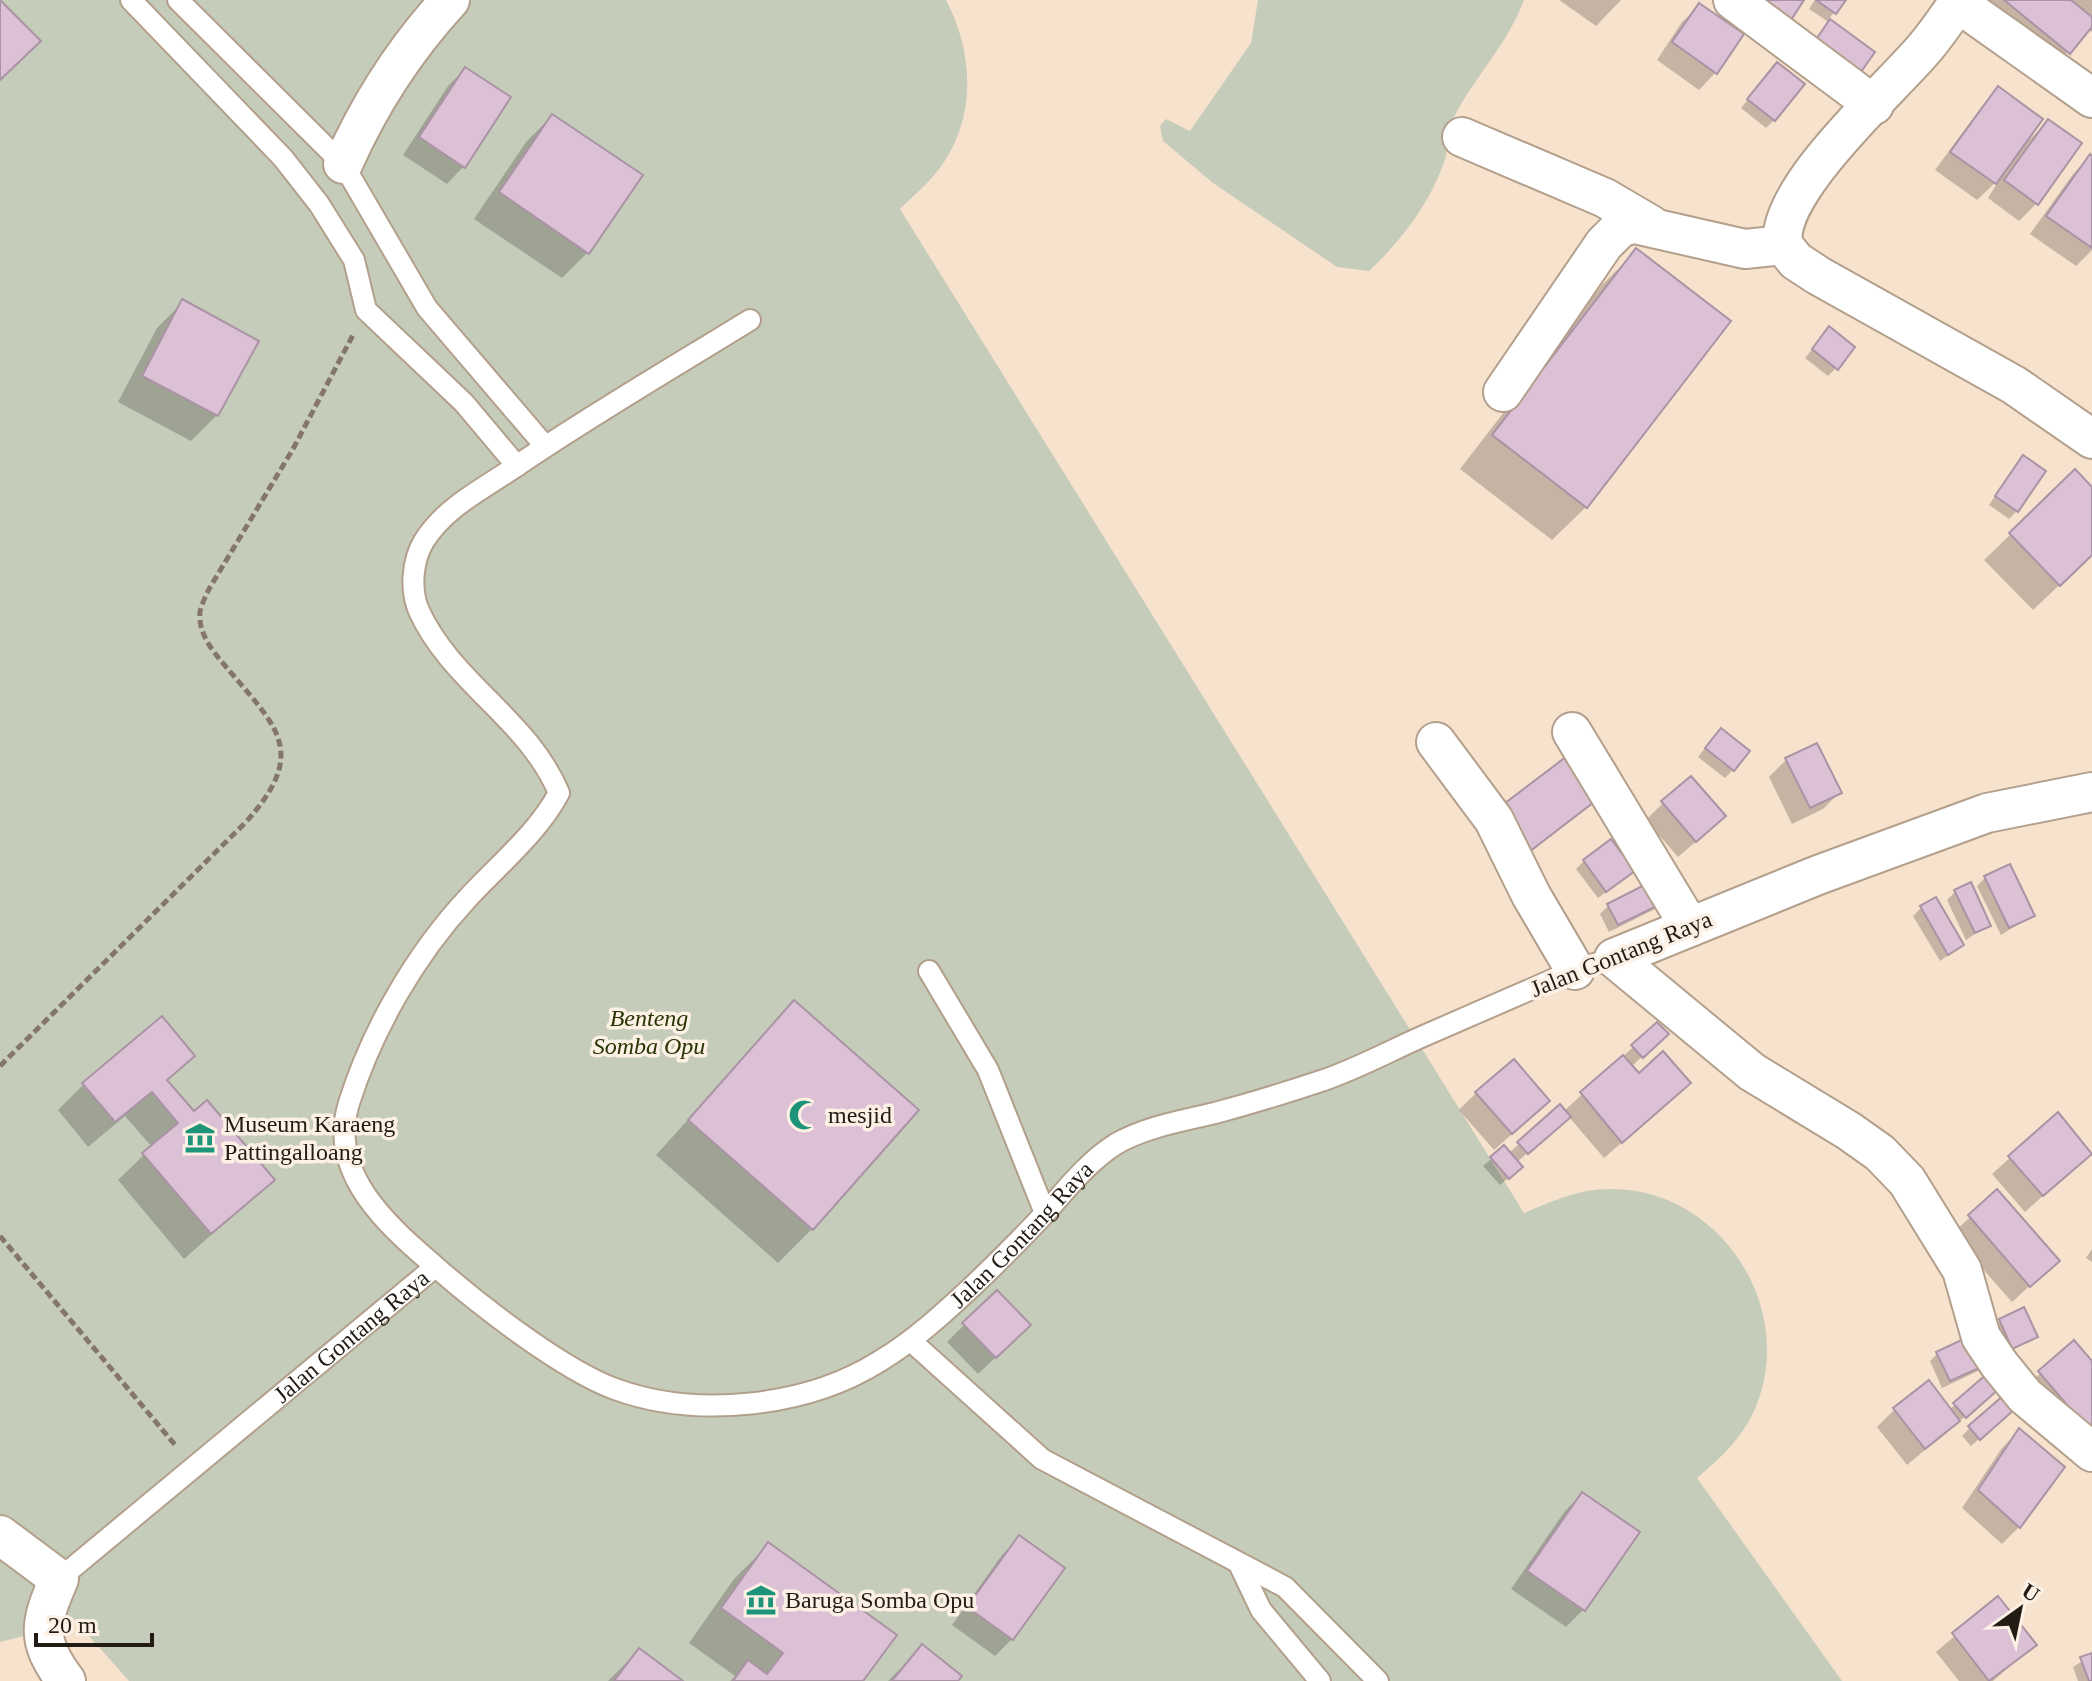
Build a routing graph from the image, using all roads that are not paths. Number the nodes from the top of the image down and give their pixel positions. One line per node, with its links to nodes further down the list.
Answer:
1 (131, 0): 16 (lane)
2 (178, 0): 9 (lane)
3 (450, 0): 9 (street)
4 (1733, 0): 7 (street)
5 (1959, 1): 6 (street); 7 (street)
6 (2092, 98)
7 (1874, 105): 11 (street)
8 (1462, 137): 10 (street)
9 (343, 164): 15 (lane)
10 (1651, 225): 11 (street); 13 (street)
11 (1783, 245): 14 (street)
12 (750, 320): 15 (lane)
13 (1503, 392)
14 (2092, 439)
15 (545, 446): 16 (lane)
16 (517, 466): 25 (lane)
17 (1572, 732): 20 (street)
18 (1436, 742): 22 (street)
19 (2092, 792): 20 (street, Jalan Gontang Raya)
20 (1690, 927): 21 (street, Jalan Gontang Raya)
21 (1614, 958): 22 (lane, Jalan Gontang Raya); 27 (street)
22 (1575, 970): 24 (lane, Jalan Gontang Raya)
23 (929, 971): 24 (lane)
24 (1045, 1213): 26 (lane, Jalan Gontang Raya)
25 (435, 1267): 26 (lane, Jalan Gontang Raya); 30 (lane, Jalan Gontang Raya)
26 (911, 1341): 29 (lane)
27 (2092, 1452)
28 (0, 1535): 30 (street)
29 (1239, 1564): 32 (lane); 33 (lane)
30 (59, 1579): 31 (street)
31 (66, 1681)
32 (1320, 1681)
33 (1378, 1681)

